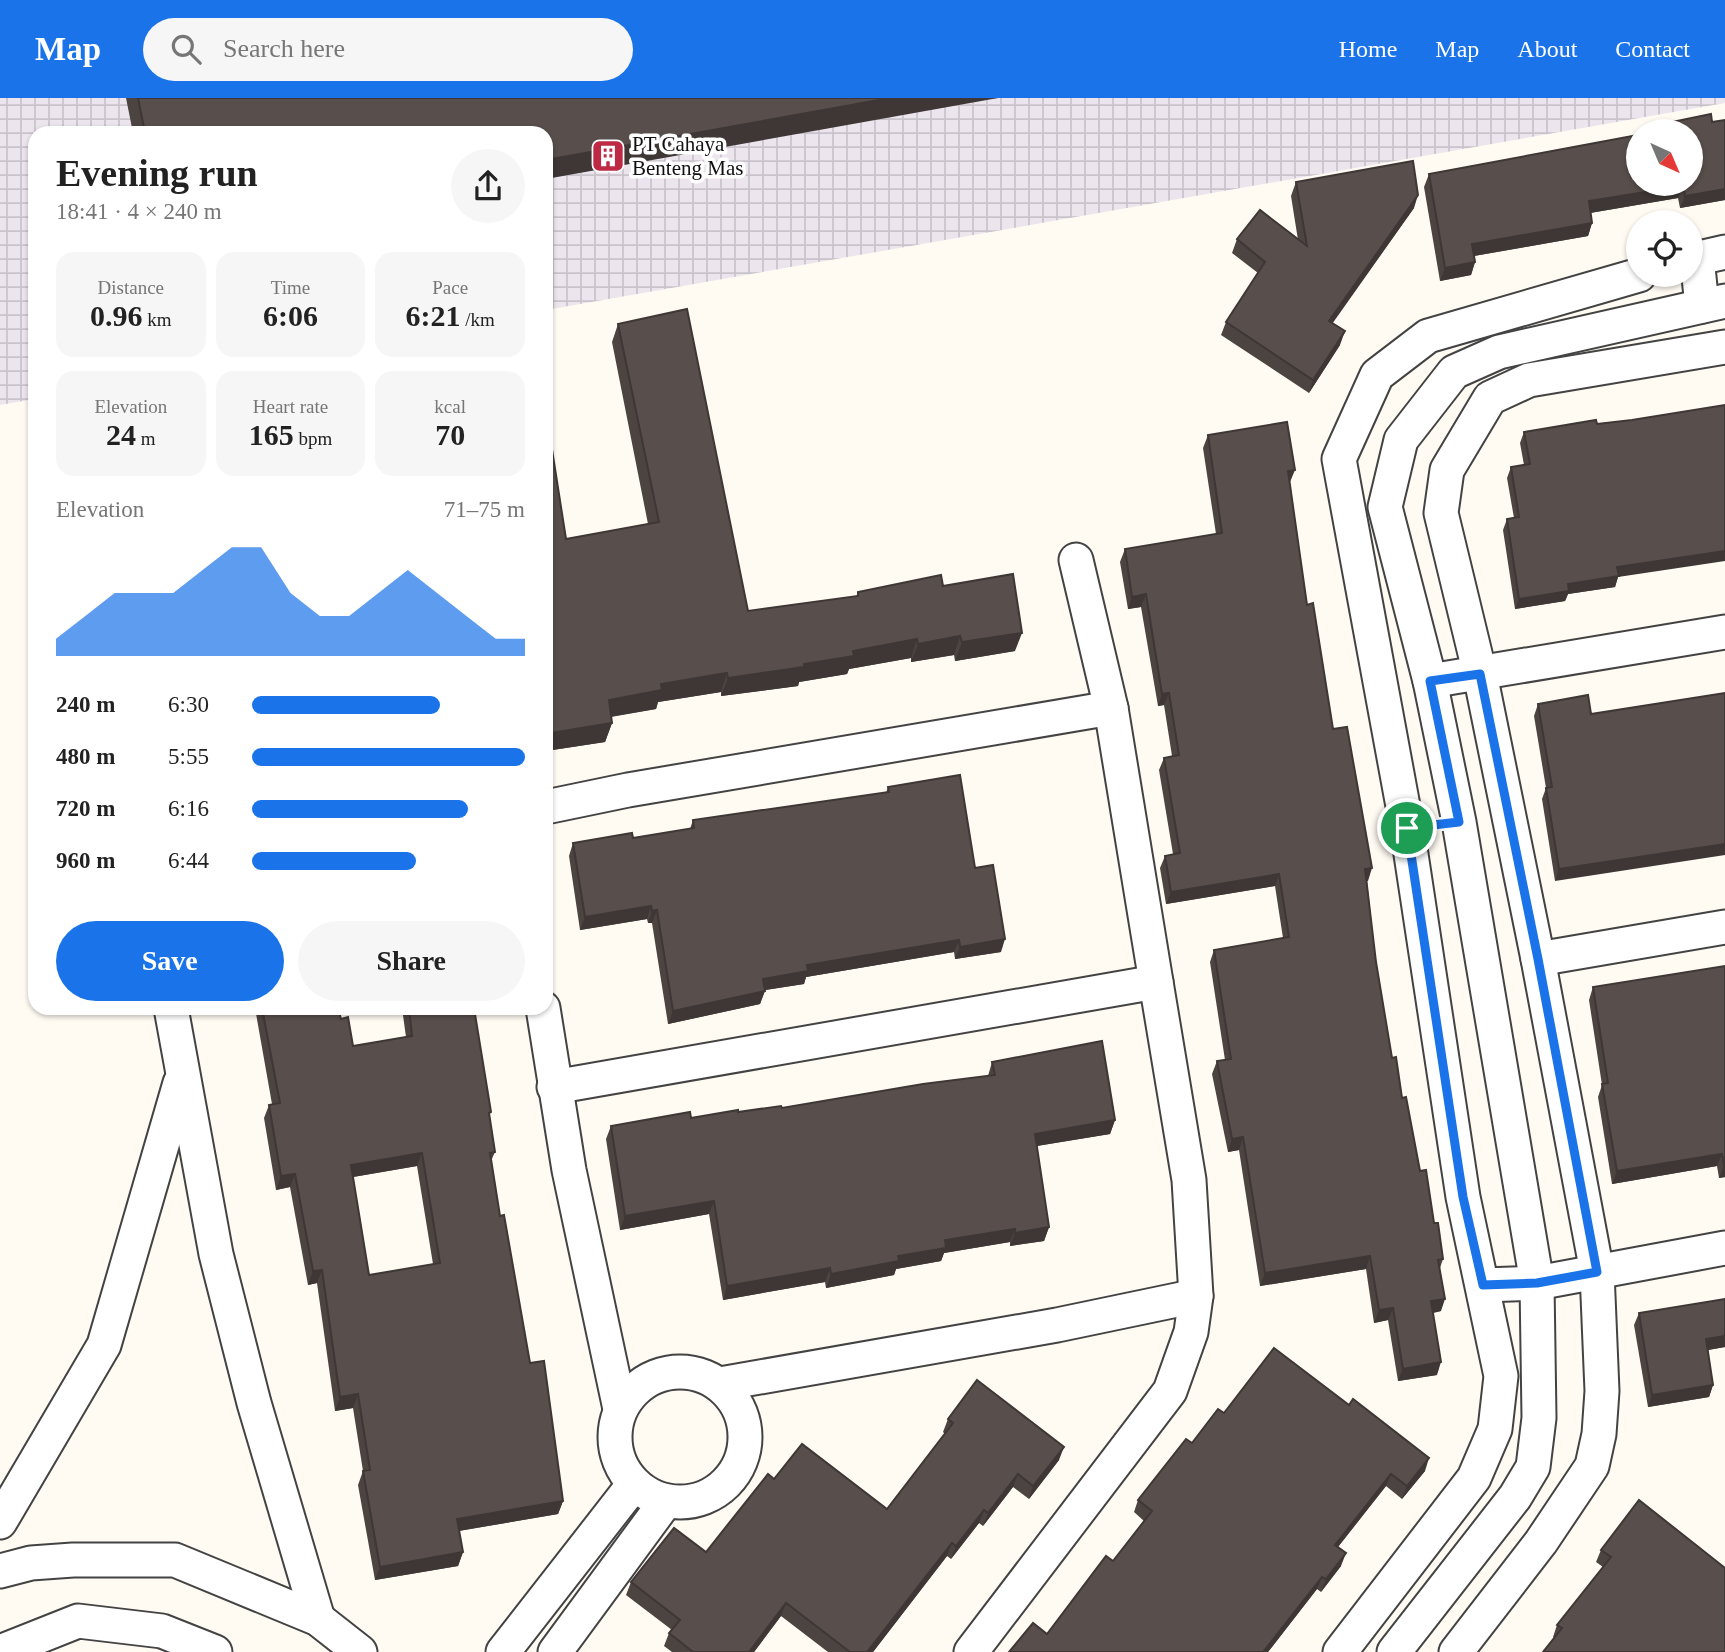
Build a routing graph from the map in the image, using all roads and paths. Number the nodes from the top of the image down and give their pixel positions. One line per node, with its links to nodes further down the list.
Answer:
1 (1704, 257): 3 (street)
2 (1626, 279): 12 (street)
3 (1713, 303): 8 (street)
4 (1725, 347): 7 (street)
5 (1076, 560): 9 (street)
6 (1725, 632): 7 (street)
7 (1480, 674): 8 (street); 14 (street)
8 (1430, 681): 11 (street)
9 (1111, 708): 10 (street); 15 (street)
10 (553, 806)
11 (1459, 822): 12 (street); 22 (street)
12 (1407, 828): 23 (street)
13 (1725, 927): 14 (street)
14 (1538, 959): 21 (street)
15 (1156, 982): 19 (street); 24 (street)
16 (172, 1015): 18 (street)
17 (544, 1015): 19 (street)
18 (182, 1074): 29 (street); 33 (street)
19 (554, 1087): 26 (street)
20 (1725, 1248): 21 (street)
21 (1597, 1272): 22 (street); 32 (street)
22 (1537, 1283): 23 (street); 31 (street)
23 (1483, 1285): 40 (street)
24 (1196, 1296): 25 (street); 39 (street)
25 (720, 1384): 26 (street); 28 (street)
26 (620, 1409): 27 (street)
27 (634, 1484): 28 (street); 37 (street)
28 (666, 1501): 38 (street)
29 (0, 1522)
30 (0, 1571): 33 (street)
31 (1448, 1583): 32 (street); 41 (street)
32 (1489, 1609): 42 (street)
33 (318, 1619): 36 (street)
34 (0, 1652): 35 (street)
35 (215, 1652)
36 (360, 1652)
37 (503, 1652)
38 (555, 1652)
39 (971, 1652)
40 (1340, 1652)
41 (1394, 1652)
42 (1456, 1652)

